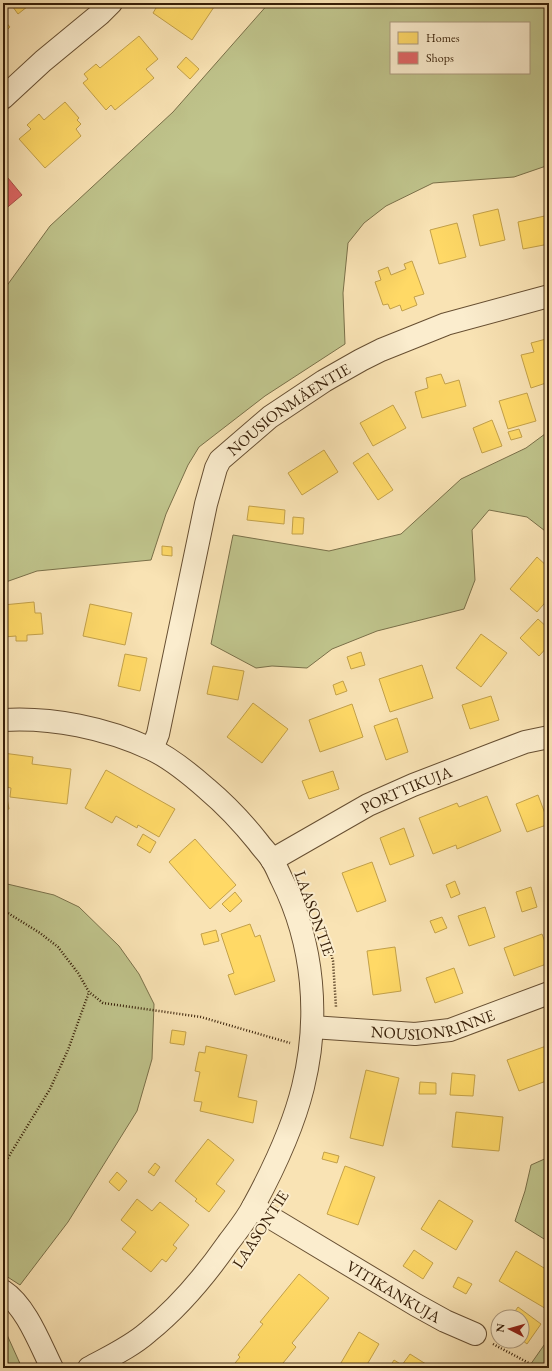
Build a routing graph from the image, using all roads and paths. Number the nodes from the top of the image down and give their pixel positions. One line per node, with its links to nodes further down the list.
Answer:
1 (111, 3): 2 (street)
2 (3, 98)
3 (549, 296): 6 (street, NOUSIONMÄENTIE)
4 (3, 720): 6 (street, LAASONTIE)
5 (549, 737): 7 (street, PORTTIKUJA)
6 (152, 749): 7 (street, LAASONTIE)
7 (272, 860): 12 (street, LAASONTIE)
8 (3, 910): 10 (path)
9 (329, 946): 13 (path, LAASONTIE)
10 (89, 992): 14 (path); 15 (path)
11 (549, 993): 13 (street, NOUSIONRINNE)
12 (312, 1027): 13 (street, NOUSIONRINNE); 14 (street, LAASONTIE)
13 (335, 1028)
14 (310, 1048): 16 (street, LAASONTIE)
15 (3, 1166)
16 (253, 1207): 18 (street, VITIKANKUJA); 20 (street, LAASONTIE)
17 (3, 1292): 19 (street)
18 (474, 1334): 21 (path)
19 (52, 1368)
20 (89, 1368)
21 (538, 1368)

